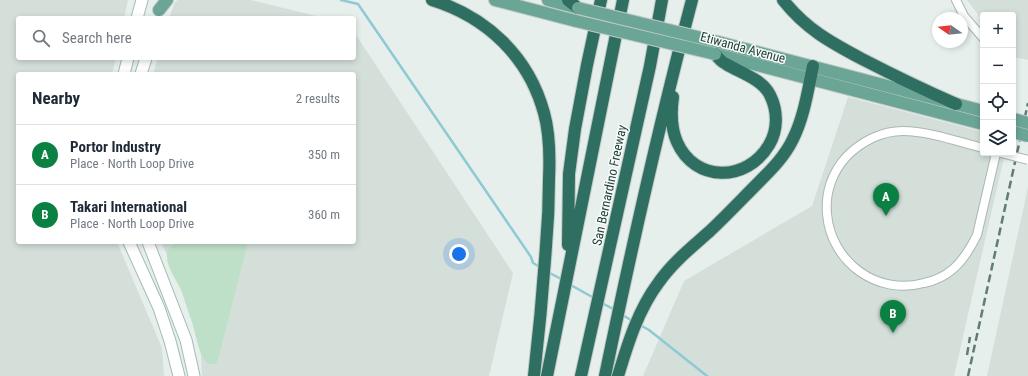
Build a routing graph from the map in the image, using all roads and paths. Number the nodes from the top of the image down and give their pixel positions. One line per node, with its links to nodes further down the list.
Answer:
1 (142, 0): 13 (main road)
2 (432, 0): 41 (highway)
3 (495, 0): 16 (main road, Etiwanda Avenue, bridge)
4 (548, 0): 12 (main road, Etiwanda Avenue)
5 (568, 0): 12 (highway)
6 (601, 0): 38 (highway)
7 (623, 0): 38 (highway, San Bernardino Freeway)
8 (662, 0): 43 (highway, San Bernardino Freeway)
9 (692, 0): 15 (highway)
10 (782, 0): 25 (highway)
11 (956, 0): 14 (street)
12 (578, 8): 20 (main road, Etiwanda Avenue, bridge)
13 (138, 16)
14 (980, 35)
15 (679, 49): 16 (highway); 44 (highway)
16 (715, 54): 24 (main road, Etiwanda Avenue)
17 (128, 60): 21 (main road)
18 (134, 60): 22 (main road)
19 (145, 60): 23 (main road)
20 (813, 66): 24 (highway); 25 (main road, Etiwanda Avenue)
21 (124, 72)
22 (130, 72)
23 (142, 72)
24 (810, 80): 28 (main road, Etiwanda Avenue); 45 (highway)
25 (956, 104): 26 (main road, Etiwanda Avenue)
26 (979, 110)
27 (1016, 120): 29 (main road, bridge)
28 (978, 123)
29 (1028, 123)
30 (1016, 133): 31 (main road, bridge)
31 (1028, 136)
32 (980, 147): 33 (street)
33 (995, 156)
34 (1013, 156): 35 (street, bridge)
35 (1028, 160)
36 (130, 244): 39 (main road)
37 (149, 244): 40 (main road)
38 (567, 276): 42 (highway, San Bernardino Freeway)
39 (178, 376)
40 (194, 376)
41 (534, 376)
42 (547, 376)
43 (581, 376)
44 (605, 376)
45 (618, 376)

